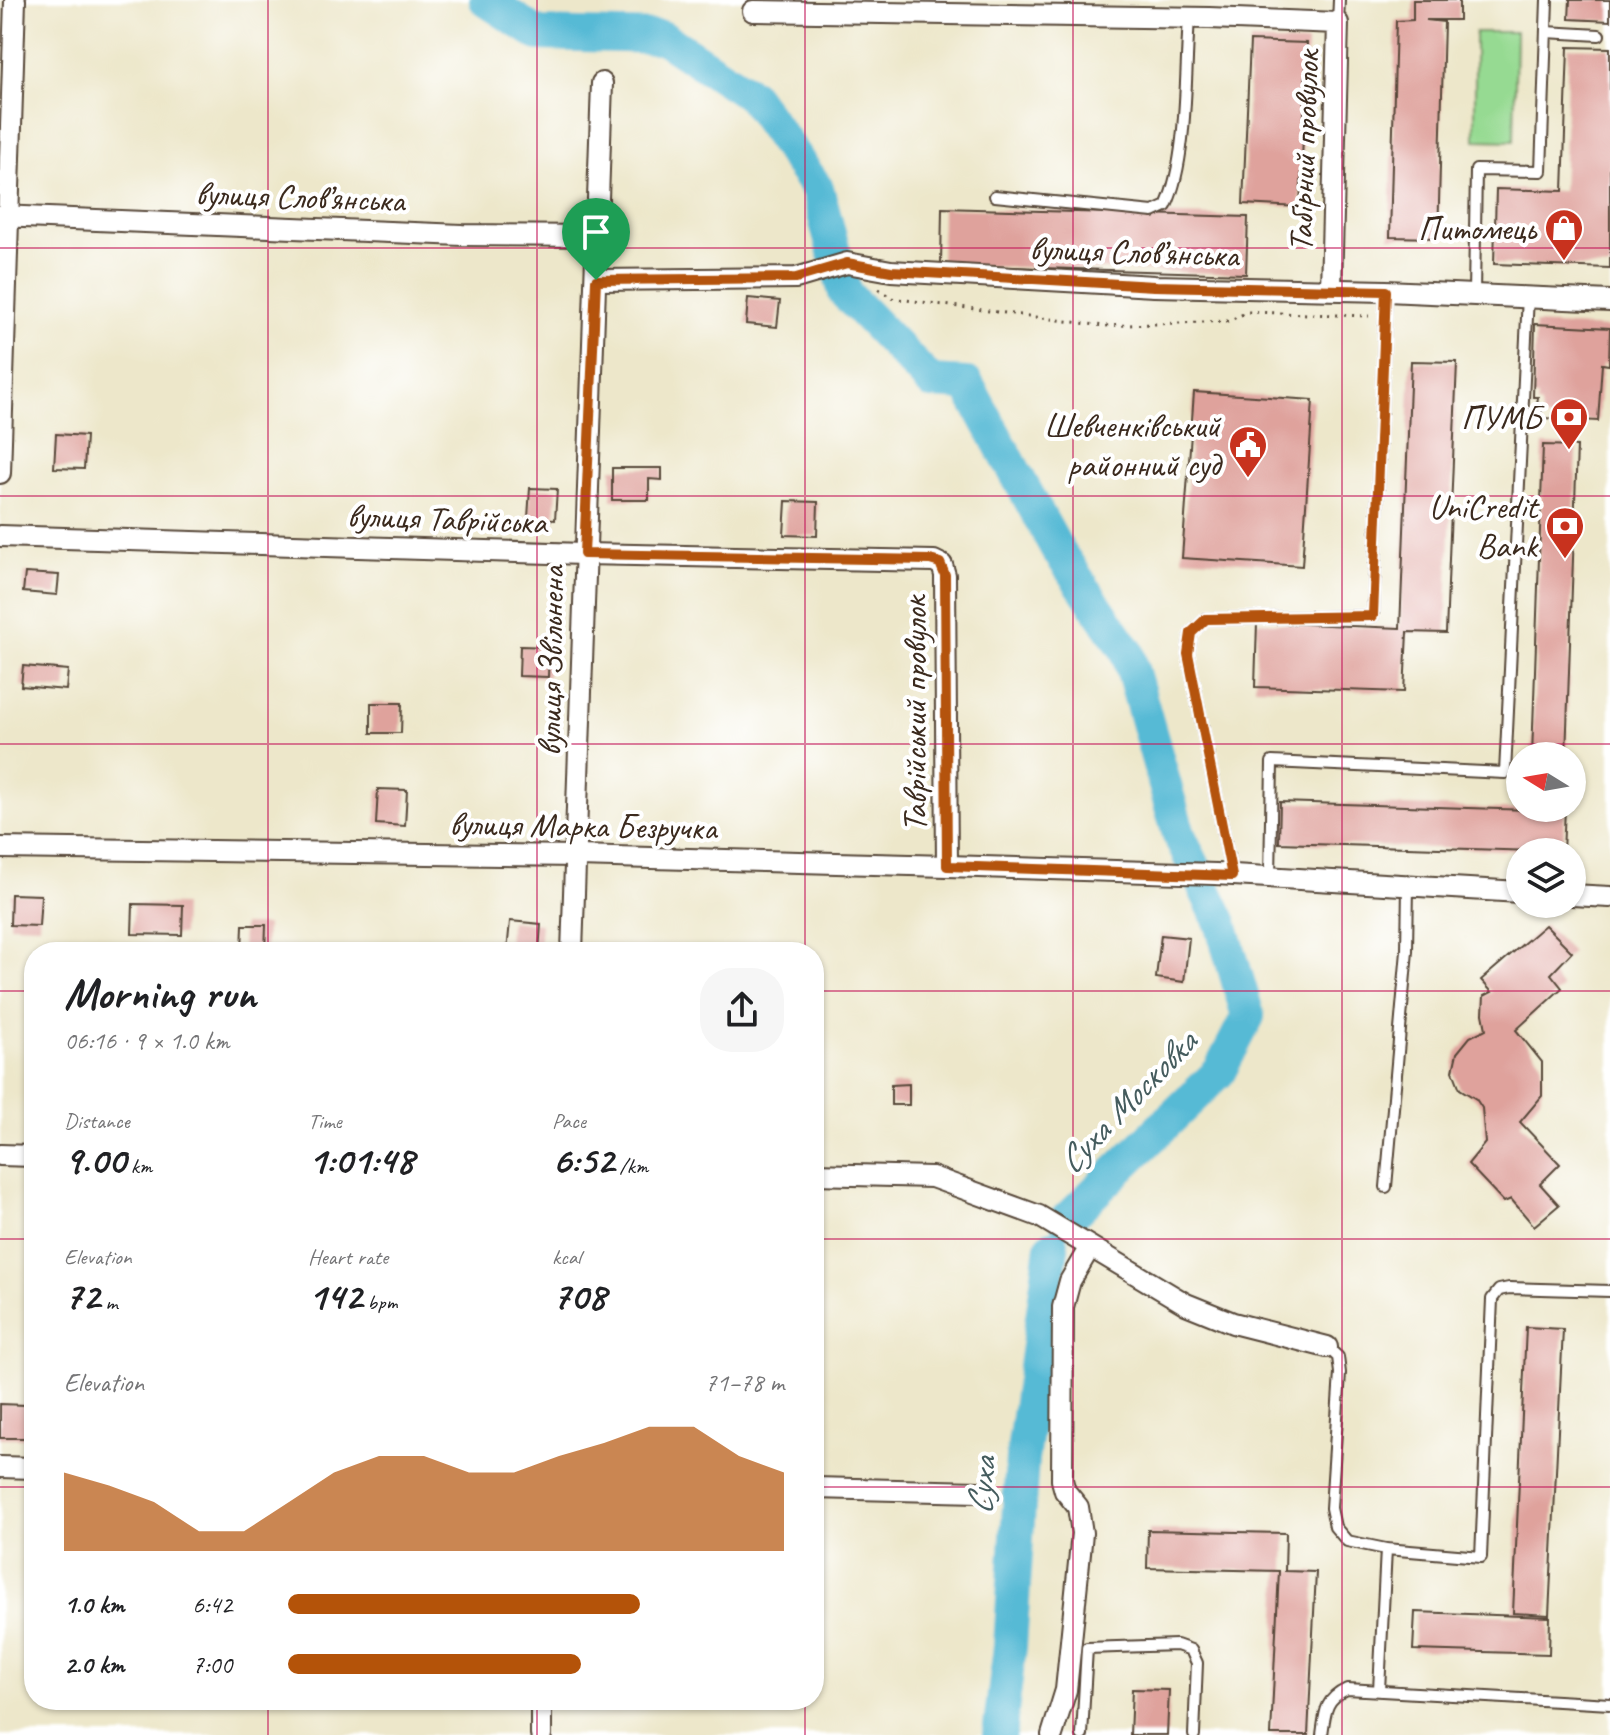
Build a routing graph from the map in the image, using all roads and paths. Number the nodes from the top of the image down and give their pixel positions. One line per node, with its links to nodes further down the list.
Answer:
1 (15, 0): 11 (street)
2 (1339, 0): 6 (lane)
3 (1547, 0): 7 (lane)
4 (753, 11): 5 (street, Табірний провулок)
5 (1189, 18): 6 (street, Табірний провулок); 10 (lane)
6 (1338, 23): 15 (street, Табірний провулок)
7 (1546, 32): 8 (lane); 17 (lane)
8 (1599, 35)
9 (602, 83): 12 (street, вулиця Звільнена)
10 (995, 196)
11 (5, 216): 12 (street, вулиця Слов’янська); 21 (street)
12 (598, 236): 13 (street, вулиця Звільнена)
13 (596, 280): 15 (street, вулиця Слов’янська); 23 (street, вулиця Звільнена)
14 (872, 284): 20 (path)
15 (1331, 289): 16 (street, вулиця Слов’янська)
16 (1386, 291): 17 (street, вулиця Слов’янська); 20 (lane)
17 (1474, 294): 18 (street, вулиця Слов’янська)
18 (1528, 296): 19 (street, вулиця Слов’янська); 29 (lane)
19 (1610, 301)
20 (1385, 317): 28 (lane)
21 (0, 473)
22 (0, 536): 23 (street, вулиця Таврійська)
23 (584, 554): 24 (street, вулиця Таврійська); 26 (street, вулиця Звільнена)
24 (940, 563): 27 (street, Таврійський провулок)
25 (0, 848): 26 (street, вулиця Марка Безручка)
26 (577, 856): 27 (street, вулиця Марка Безручка); 34 (street, вулиця Звільнена)
27 (947, 866): 28 (street, вулиця Марка Безручка)
28 (1224, 875): 29 (street)
29 (1270, 878): 30 (street)
30 (1408, 885): 31 (street); 38 (lane)
31 (1506, 891)
32 (1586, 896): 33 (street)
33 (1610, 897)
34 (573, 942)
35 (0, 1155): 36 (street)
36 (24, 1156)
37 (824, 1174): 39 (street)
38 (1386, 1187)
39 (1090, 1247): 41 (street); 47 (street)
40 (1610, 1291): 46 (lane)
41 (1327, 1347): 46 (lane)
42 (0, 1467): 43 (street)
43 (24, 1468)
44 (824, 1488): 45 (street)
45 (979, 1492)
46 (1386, 1549): 48 (lane)
47 (1079, 1648): 52 (street); 53 (lane); 54 (lane)
48 (1379, 1690): 49 (lane); 55 (lane)
49 (1610, 1704)
50 (541, 1710): 51 (street)
51 (541, 1735)
52 (1052, 1735)
53 (1082, 1735)
54 (1194, 1735)
55 (1322, 1735)

